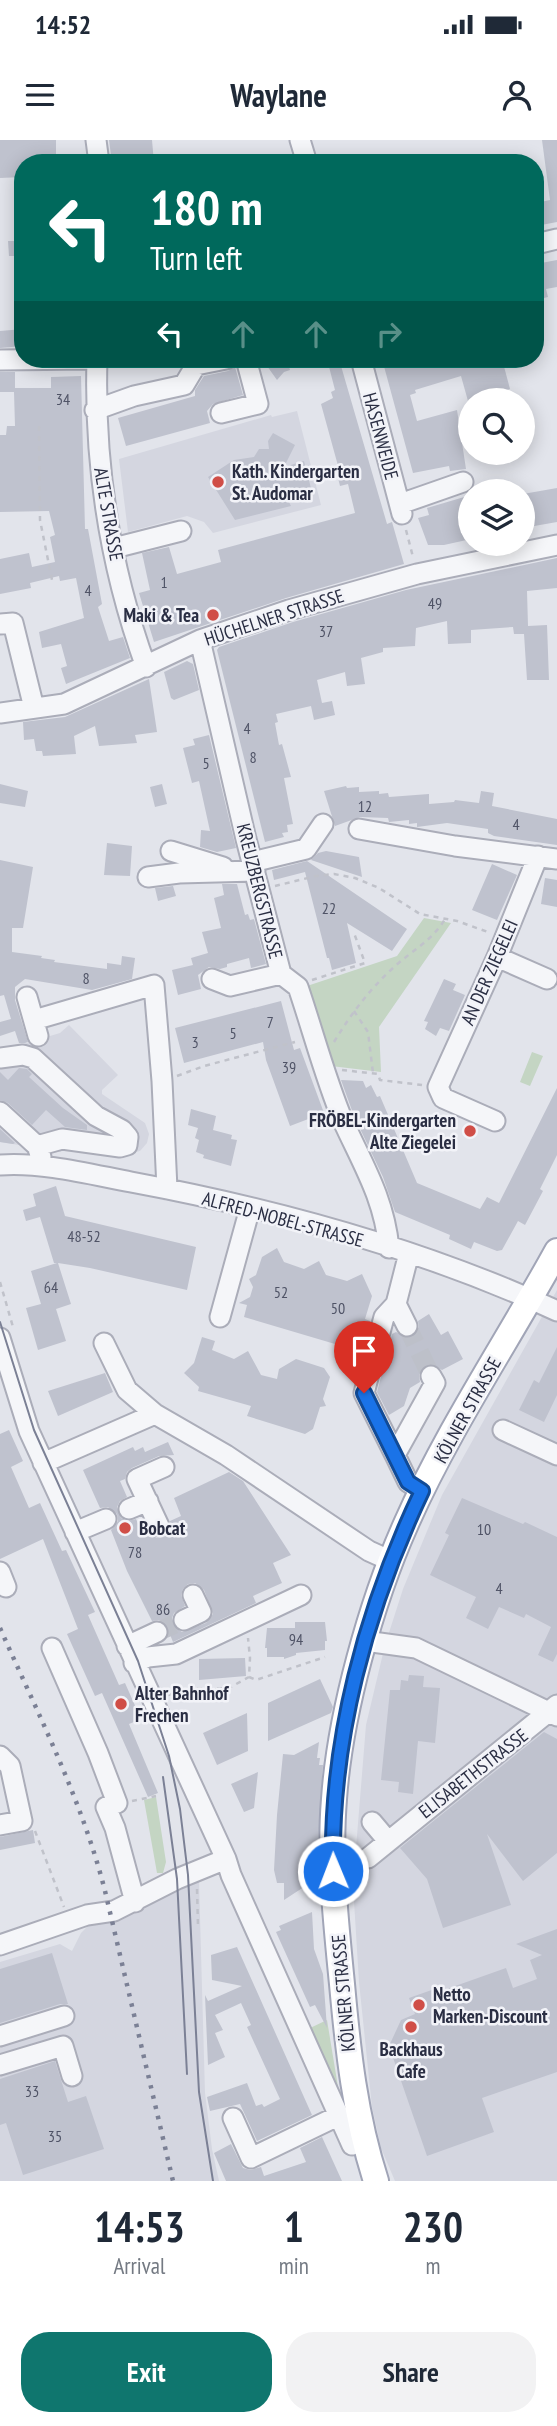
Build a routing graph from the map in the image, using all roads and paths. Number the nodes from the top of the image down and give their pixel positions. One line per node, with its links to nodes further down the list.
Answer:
1 (97, 368): 5 (street, ALTE STRASSE)
2 (194, 368): 5 (street)
3 (248, 368): 6 (street)
4 (363, 368): 9 (street, HASENWEIDE)
5 (95, 410): 12 (street, ALTE STRASSE)
6 (221, 413)
7 (39, 426): 14 (path)
8 (458, 484): 9 (street)
9 (401, 509): 13 (path)
10 (181, 531): 12 (street)
11 (557, 545): 13 (street, HÜCHELNER STRASSE)
12 (114, 548): 17 (street, ALTE STRASSE)
13 (417, 574): 16 (street, HÜCHELNER STRASSE)
14 (52, 580)
15 (0, 624): 18 (street)
16 (200, 640): 17 (street, HÜCHELNER STRASSE); 24 (street, KREUZBERGSTRASSE)
17 (146, 667): 18 (street, HÜCHELNER STRASSE)
18 (34, 708): 19 (street, HÜCHELNER STRASSE)
19 (0, 713)
20 (323, 824): 24 (street)
21 (359, 829): 23 (street, AN DER ZIEGELEI)
22 (171, 851): 24 (street)
23 (548, 858): 28 (street, AN DER ZIEGELEI)
24 (252, 874): 25 (street); 26 (path); 29 (street, KREUZBERGSTRASSE)
25 (148, 877)
26 (445, 919): 28 (path); 34 (path)
27 (354, 933): 32 (path)
28 (501, 948): 31 (street); 41 (street, AN DER ZIEGELEI)
29 (281, 974): 30 (street); 32 (street, KREUZBERGSTRASSE)
30 (212, 979)
31 (547, 979)
32 (298, 987): 36 (street)
33 (27, 997): 40 (street)
34 (354, 1011): 36 (path); 39 (path)
35 (295, 1042): 40 (path)
36 (319, 1049): 38 (street)
37 (0, 1058): 44 (street)
38 (325, 1068): 39 (path); 49 (street)
39 (373, 1074): 41 (path)
40 (162, 1082): 47 (street)
41 (438, 1087): 43 (street)
42 (0, 1112): 44 (street)
43 (495, 1121)
44 (37, 1146): 46 (street)
45 (0, 1165): 46 (street, ALFRED-NOBEL-STRASSE)
46 (45, 1167): 47 (street, ALFRED-NOBEL-STRASSE)
47 (167, 1189): 48 (street, ALFRED-NOBEL-STRASSE)
48 (250, 1208): 49 (street, ALFRED-NOBEL-STRASSE); 55 (street)
49 (389, 1248): 51 (street, ALFRED-NOBEL-STRASSE)
50 (557, 1251): 52 (main road, KÖLNER STRASSE)
51 (409, 1254): 52 (street, ALFRED-NOBEL-STRASSE); 53 (street)
52 (530, 1299): 54 (street, ALFRED-NOBEL-STRASSE); 66 (main road, KÖLNER STRASSE)
53 (396, 1304): 56 (street); 62 (street)
54 (557, 1311)
55 (220, 1317)
56 (407, 1326)
57 (0, 1339): 64 (street, KÖLNER STRASSE)
58 (104, 1343): 60 (street)
59 (431, 1376): 62 (street)
60 (155, 1414): 64 (street); 72 (street)
61 (503, 1430): 63 (street)
62 (395, 1455): 66 (street)
63 (557, 1455)
64 (43, 1463): 71 (street, KÖLNER STRASSE)
65 (164, 1467): 67 (street)
66 (422, 1491): 72 (main road, KÖLNER STRASSE)
67 (148, 1501): 68 (street); 70 (street)
68 (129, 1509)
69 (106, 1519): 71 (street)
70 (159, 1525)
71 (75, 1532): 80 (street, KÖLNER STRASSE)
72 (391, 1561): 78 (main road, KÖLNER STRASSE)
73 (192, 1595): 75 (street)
74 (300, 1595): 76 (street)
75 (184, 1620)
76 (245, 1621): 80 (street); 82 (path)
77 (157, 1632): 80 (street)
78 (365, 1641): 84 (street); 106 (main road, KÖLNER STRASSE)
79 (52, 1648): 95 (street)
80 (131, 1654): 93 (street, KÖLNER STRASSE)
81 (326, 1657): 82 (path)
82 (248, 1677): 83 (path)
83 (165, 1695)
84 (555, 1711): 91 (street, ELISABETHSTRASSE)
85 (0, 1756): 88 (street)
86 (156, 1796): 87 (path)
87 (128, 1801)
88 (22, 1821): 90 (street); 96 (path)
89 (372, 1822): 91 (street)
90 (0, 1825)
91 (388, 1841): 92 (street, ELISABETHSTRASSE)
92 (368, 1858)
93 (226, 1859): 94 (street); 103 (street, KÖLNER STRASSE)
94 (196, 1872): 95 (street); 97 (path)
95 (135, 1902): 98 (street)
96 (64, 1908)
97 (198, 1926)
98 (0, 1945)
99 (64, 2016): 100 (street)
100 (0, 2036)
101 (0, 2065): 102 (street)
102 (72, 2076)
103 (340, 2115): 104 (street); 105 (street, KÖLNER STRASSE)
104 (233, 2118)
105 (352, 2145)
106 (376, 2181)

